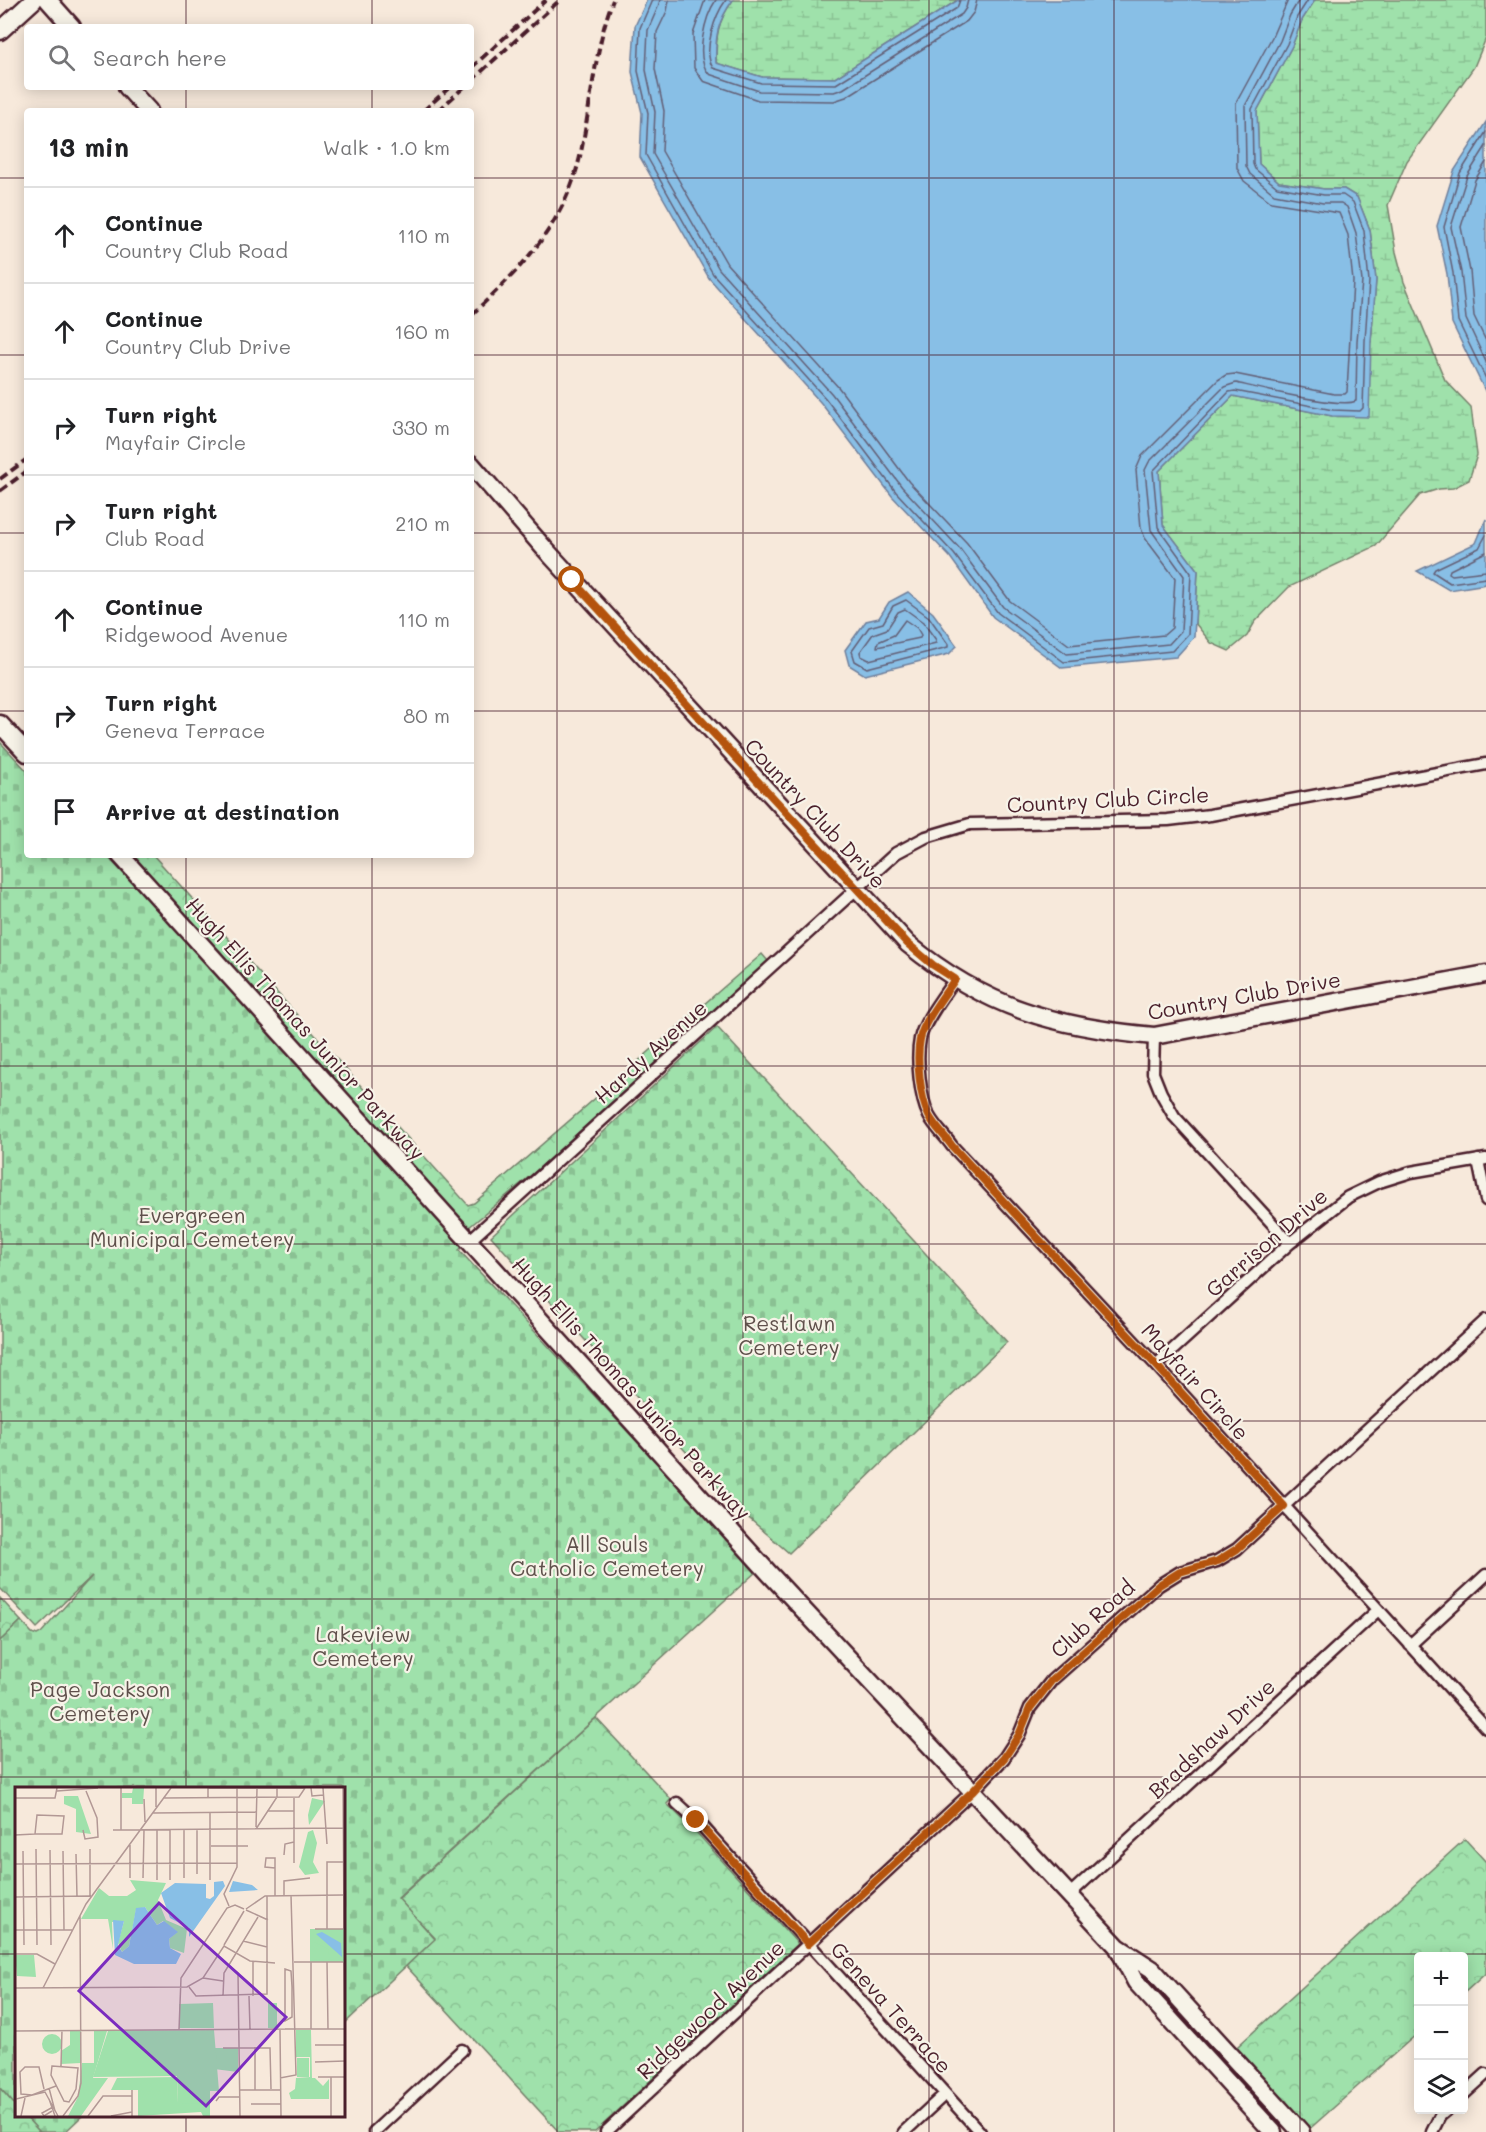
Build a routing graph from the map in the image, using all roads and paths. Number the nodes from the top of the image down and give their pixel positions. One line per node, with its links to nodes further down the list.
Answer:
1 (34, 0): 4 (main road)
2 (48, 0): 3 (main road)
3 (69, 24)
4 (0, 31)
5 (130, 90): 6 (main road)
6 (146, 108)
7 (474, 467): 12 (main road, Country Club Drive)
8 (0, 724): 9 (main road)
9 (24, 750)
10 (1486, 764): 12 (street, Country Club Circle)
11 (123, 858): 18 (main road, Hugh Ellis Thomas Junior Parkway)
12 (857, 891): 14 (main road, Country Club Drive); 18 (street, Hardy Avenue)
13 (1486, 974): 15 (main road, Country Club Drive)
14 (955, 979): 15 (main road, Country Club Drive); 21 (street, Mayfair Circle)
15 (1154, 1036): 19 (street)
16 (1482, 1160): 17 (street); 19 (street, Garrison Drive)
17 (1486, 1200)
18 (469, 1241): 27 (main road, Hugh Ellis Thomas Junior Parkway)
19 (1290, 1243): 21 (street, Garrison Drive)
20 (1486, 1320): 22 (street, Club Road)
21 (1156, 1365): 22 (street, Mayfair Circle)
22 (1284, 1506): 24 (street, Mayfair Circle); 27 (street, Club Road)
23 (1486, 1575): 25 (street)
24 (1378, 1611): 25 (street, Mayfair Circle); 29 (street, Bradshaw Drive)
25 (1410, 1645): 26 (street, Mayfair Circle)
26 (1486, 1728)
27 (973, 1791): 29 (main road, Hugh Ellis Thomas Junior Parkway); 30 (street, Ridgewood Avenue)
28 (677, 1803): 30 (street, Geneva Terrace)
29 (1070, 1894): 31 (main road, Hugh Ellis Thomas Junior Parkway)
30 (808, 1944): 35 (street, Geneva Terrace); 38 (street, Ridgewood Avenue)
31 (1117, 1946): 41 (main road, Hugh Ellis Thomas Junior Parkway); 42 (main road, Hugh Ellis Thomas Junior Parkway)
32 (462, 2050): 37 (street)
33 (1486, 2074): 34 (street)
34 (1468, 2090)
35 (945, 2094): 39 (street); 40 (street, Geneva Terrace)
36 (1442, 2114): 43 (street)
37 (374, 2132)
38 (606, 2132)
39 (904, 2132)
40 (980, 2132)
41 (1273, 2132)
42 (1301, 2132)
43 (1432, 2132)

